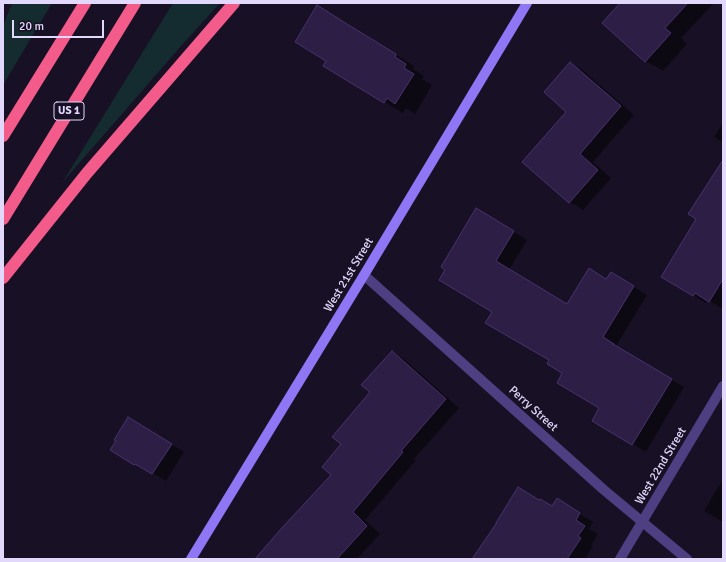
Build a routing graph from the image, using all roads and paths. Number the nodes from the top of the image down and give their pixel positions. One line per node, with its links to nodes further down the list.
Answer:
1 (84, 3): 5 (highway)
2 (135, 3): 6 (highway, US 1)
3 (234, 3): 8 (highway)
4 (527, 3): 7 (street, West 21st Street)
5 (3, 136)
6 (3, 219)
7 (364, 274): 10 (street, Perry Street); 11 (street, West 21st Street)
8 (3, 278)
9 (723, 386): 10 (street, West 22nd Street)
10 (642, 522): 12 (street, West 22nd Street); 13 (street, Perry Street)
11 (190, 559)
12 (620, 559)
13 (687, 559)

